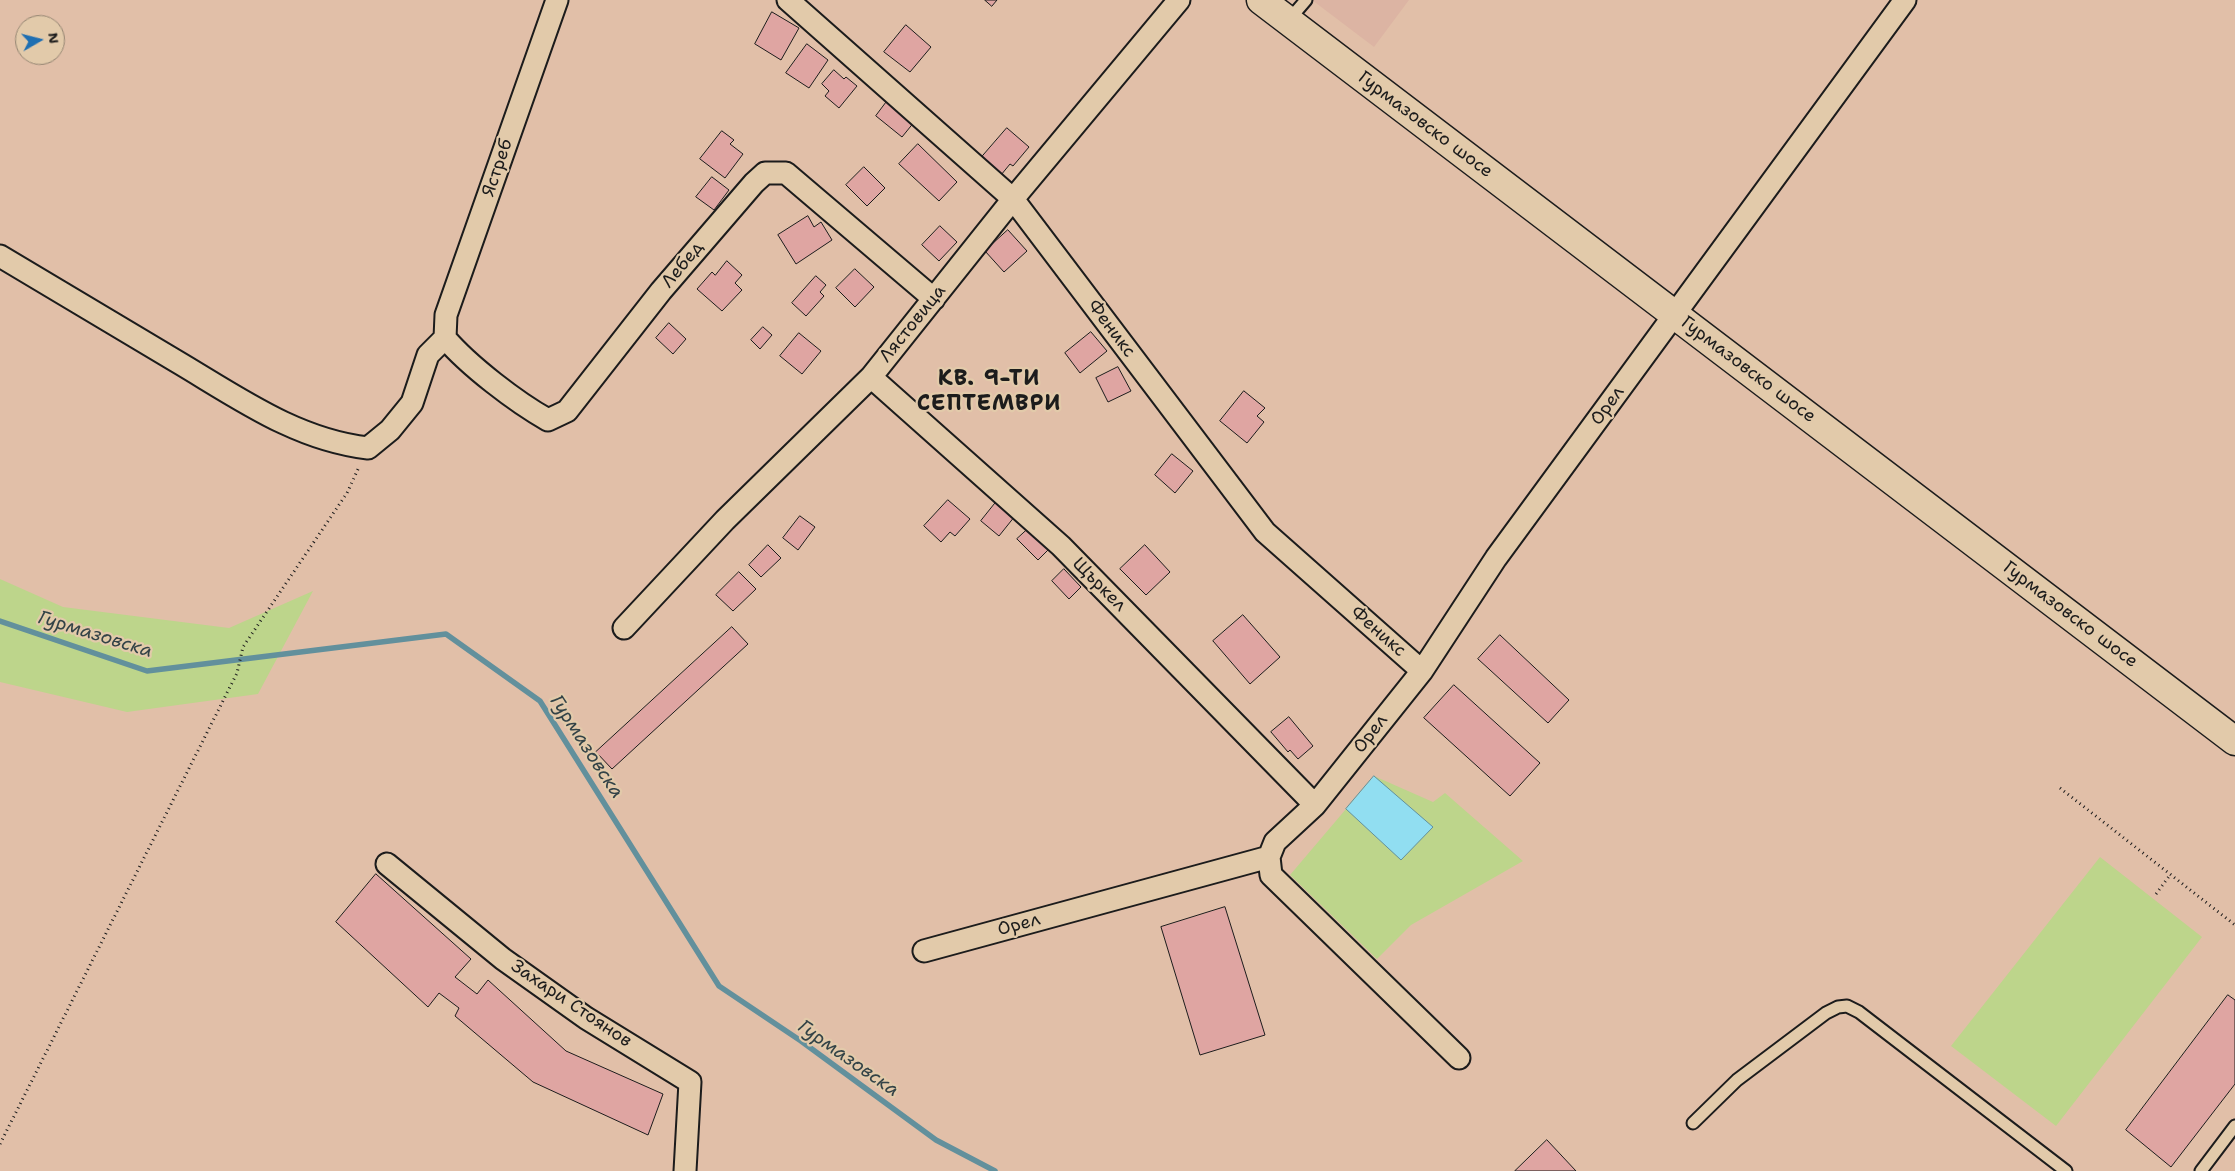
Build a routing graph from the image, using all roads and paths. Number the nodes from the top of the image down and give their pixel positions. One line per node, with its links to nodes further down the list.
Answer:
1 (557, 0): 12 (street, Ястреб)
2 (788, 0): 8 (street, Феникс)
3 (1179, 0): 8 (street, Лястовица)
4 (1261, 0): 7 (street, Гурмазовско шосе)
5 (1306, 0): 7 (lane)
6 (1905, 0): 11 (street, Орел)
7 (1288, 21): 11 (street, Гурмазовско шосе)
8 (1013, 199): 10 (street, Лястовица); 16 (street, Феникс)
9 (0, 256): 14 (street)
10 (934, 300): 12 (street, Лебед); 13 (street, Лястовица)
11 (1675, 315): 16 (street, Орел); 17 (street, Гурмазовско шосе)
12 (445, 338): 14 (street)
13 (871, 377): 15 (street, Лястовица); 19 (street, Щъркел)
14 (368, 448): 29 (path)
15 (624, 628)
16 (1422, 670): 19 (street, Орел)
17 (2235, 741)
18 (2060, 788): 22 (path)
19 (1315, 805): 20 (street, Орел)
20 (1269, 857): 25 (street, Орел); 26 (street)
21 (387, 864): 30 (street, Захари Стоянов)
22 (2170, 875): 23 (path); 24 (path)
23 (2156, 894)
24 (2235, 925)
25 (924, 951)
26 (1459, 1058)
27 (1693, 1124): 31 (lane)
28 (2235, 1126): 32 (lane)
29 (0, 1144)
30 (685, 1171)
31 (2066, 1171)
32 (2201, 1171)

